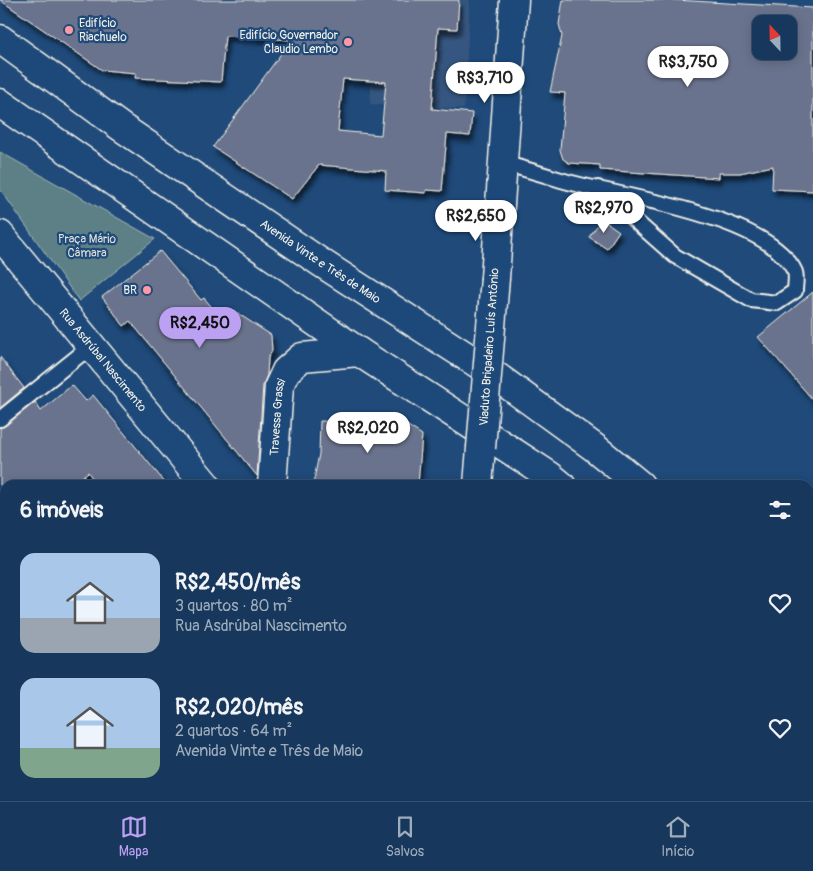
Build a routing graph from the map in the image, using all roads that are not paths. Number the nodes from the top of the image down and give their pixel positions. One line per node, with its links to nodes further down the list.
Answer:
1 (514, 0): 4 (main road, Viaduto Brigadeiro Luís Antônio)
2 (0, 39): 14 (main road, Avenida Vinte e Três de Maio)
3 (0, 103): 8 (main road)
4 (502, 163): 5 (lane); 12 (main road, Viaduto Brigadeiro Luís Antônio, bridge)
5 (598, 188): 5 (lane)
6 (0, 235): 7 (main road, Rua Asdrúbal Nascimento)
7 (91, 346): 9 (lane); 10 (main road, Rua Asdrúbal Nascimento)
8 (359, 352): 11 (main road, Travessa Grassi); 13 (main road)
9 (0, 419)
10 (202, 480)
11 (272, 480)
12 (478, 480)
13 (555, 480)
14 (634, 480)

